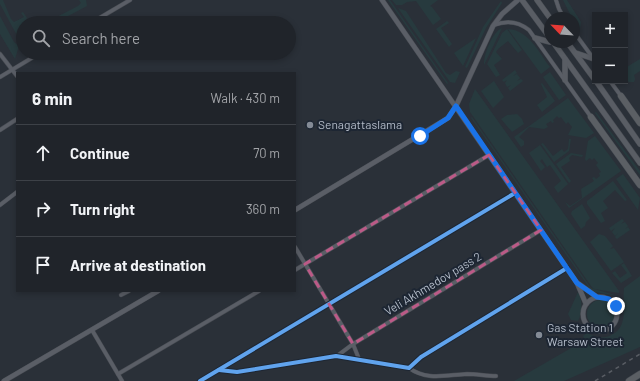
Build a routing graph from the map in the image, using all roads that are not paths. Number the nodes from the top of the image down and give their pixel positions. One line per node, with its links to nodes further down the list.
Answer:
1 (130, 0): 9 (street)
2 (382, 0): 31 (street)
3 (518, 0): 10 (street)
4 (522, 0): 11 (main road)
5 (537, 0): 7 (main road)
6 (556, 0): 8 (street)
7 (546, 12)
8 (561, 12)
9 (102, 16)
10 (494, 26): 12 (street); 31 (street)
11 (544, 31)
12 (535, 38): 13 (main road); 27 (street)
13 (544, 40)
14 (580, 40): 19 (street)
15 (556, 48): 20 (main road)
16 (572, 48): 17 (main road)
17 (575, 52): 21 (main road); 25 (main road)
18 (0, 54): 23 (street)
19 (592, 57)
20 (565, 59): 27 (main road); 38 (main road)
21 (592, 59)
22 (28, 60): 23 (street)
23 (12, 70): 24 (street); 26 (street)
24 (16, 75)
25 (592, 76)
26 (0, 77)
27 (565, 80): 32 (street)
28 (598, 84): 36 (main road)
29 (612, 84): 30 (street)
30 (621, 96): 34 (highway)
31 (456, 106): 37 (street); 43 (street)
32 (591, 117): 39 (highway)
33 (16, 120): 35 (street)
34 (640, 123)
35 (0, 130)
36 (640, 144)
37 (489, 155): 41 (street); 46 (street)
38 (640, 163)
39 (640, 185)
40 (16, 193): 42 (street)
41 (515, 193): 44 (street); 55 (street)
42 (0, 205)
43 (296, 209)
44 (541, 230): 47 (street); 58 (street, Veli Akhmedov pass 2)
45 (296, 250): 46 (street)
46 (305, 264): 48 (street); 55 (street)
47 (567, 268): 49 (street); 61 (street)
48 (296, 269)
49 (577, 283): 54 (street); 56 (street)
50 (127, 292): 53 (street)
51 (257, 292): 63 (street)
52 (150, 293): 57 (street)
53 (121, 295)
54 (597, 297): 56 (street); 56 (street)
55 (328, 304): 58 (street); 62 (street)
56 (586, 304)
57 (92, 330): 63 (street); 66 (street)
58 (353, 344): 59 (street, Veli Akhmedov pass 2); 60 (street)
59 (336, 356): 60 (street); 62 (street)
60 (359, 360): 61 (street)
61 (409, 368): 65 (street)
62 (219, 370): 68 (street)
63 (118, 374): 67 (street)
64 (640, 374): 69 (highway)
65 (496, 376)
66 (4, 381)
67 (122, 381)
68 (200, 381)
69 (629, 381)

